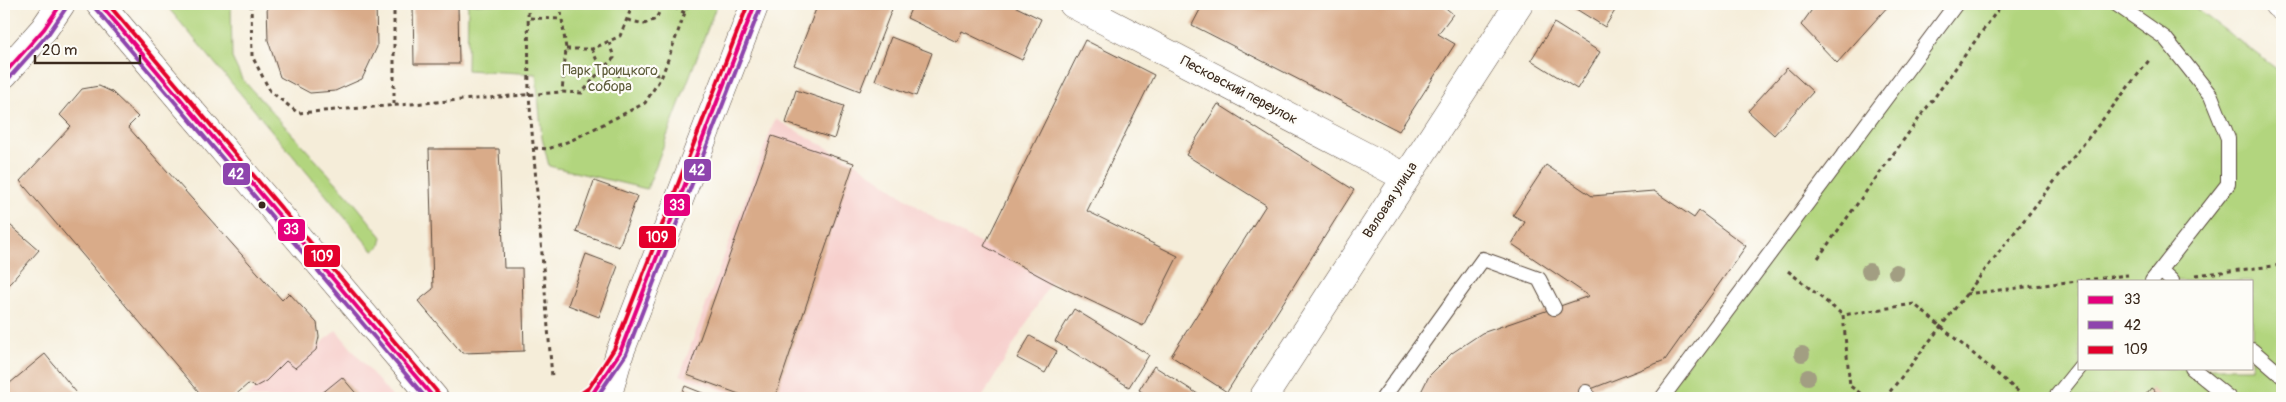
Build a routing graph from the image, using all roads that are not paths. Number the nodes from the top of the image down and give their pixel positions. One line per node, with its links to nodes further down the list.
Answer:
1 (62, 4): 10 (street)
2 (100, 4): 20 (street)
3 (755, 4): 15 (street)
4 (1073, 4): 11 (street, Песковский переулок)
5 (1519, 4): 11 (street, Валовая улица)
6 (1956, 4): 25 (lane)
7 (2116, 4): 12 (lane)
8 (2278, 4): 9 (street)
9 (2282, 7)
10 (4, 74)
11 (1405, 177): 23 (street, Валовая улица)
12 (2156, 276): 13 (lane)
13 (2169, 280)
14 (1554, 308): 24 (lane)
15 (620, 352): 21 (street); 22 (street)
16 (2254, 352): 19 (lane)
17 (2078, 369): 26 (lane)
18 (2194, 370): 27 (lane)
19 (2282, 376)
20 (434, 398)
21 (585, 398)
22 (607, 398)
23 (1263, 398)
24 (1383, 398)
25 (1662, 398)
26 (2055, 398)
27 (2229, 398)

